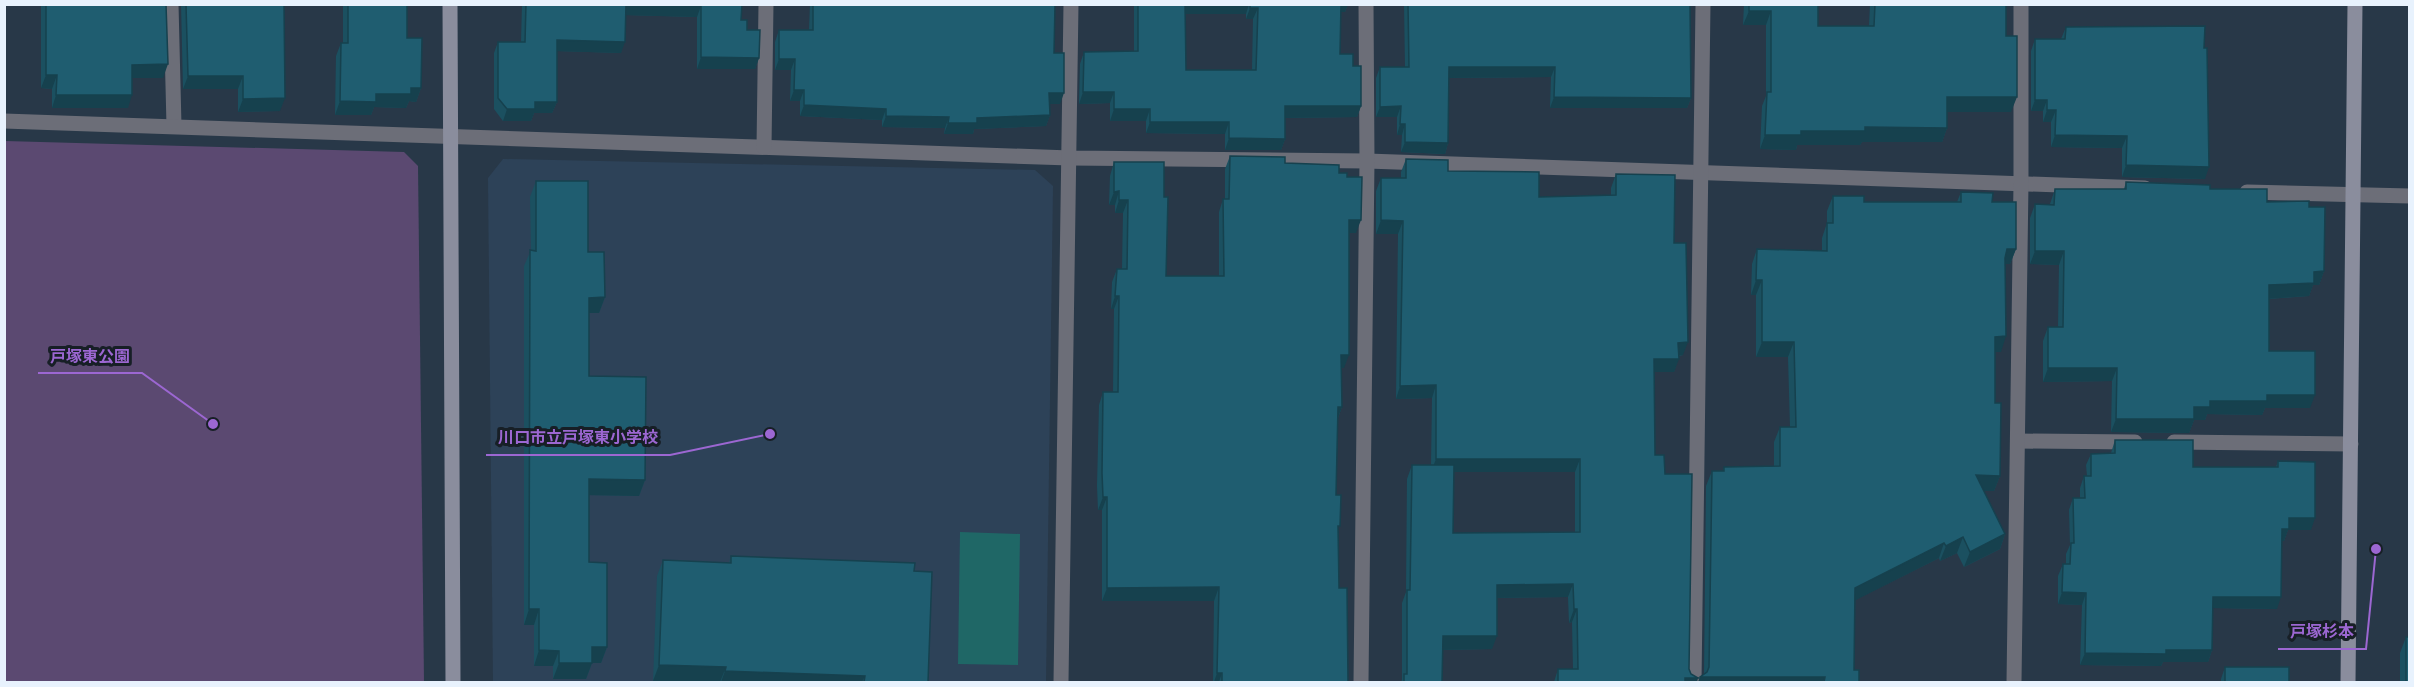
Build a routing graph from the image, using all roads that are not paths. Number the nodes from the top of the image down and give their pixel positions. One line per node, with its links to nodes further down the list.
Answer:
1 (171, 4): 10 (street)
2 (450, 4): 11 (street)
3 (766, 4): 12 (street)
4 (1071, 4): 13 (street)
5 (1366, 4): 14 (street)
6 (1703, 4): 15 (street)
7 (2021, 4): 16 (street)
8 (2355, 4): 19 (street)
9 (4, 121): 10 (street)
10 (174, 126): 11 (street)
11 (451, 135): 12 (street); 23 (street)
12 (764, 147): 13 (street)
13 (1070, 158): 14 (street); 24 (street)
14 (1367, 160): 15 (street); 25 (street)
15 (1702, 173): 16 (street); 26 (street)
16 (2021, 183): 17 (street); 21 (street)
17 (2164, 188)
18 (2235, 191): 19 (street)
19 (2354, 196): 20 (street); 22 (street)
20 (2409, 196)
21 (2018, 441): 22 (street); 27 (street)
22 (2351, 444): 28 (street)
23 (453, 682)
24 (1061, 682)
25 (1361, 682)
26 (1694, 682)
27 (2014, 682)
28 (2348, 682)

